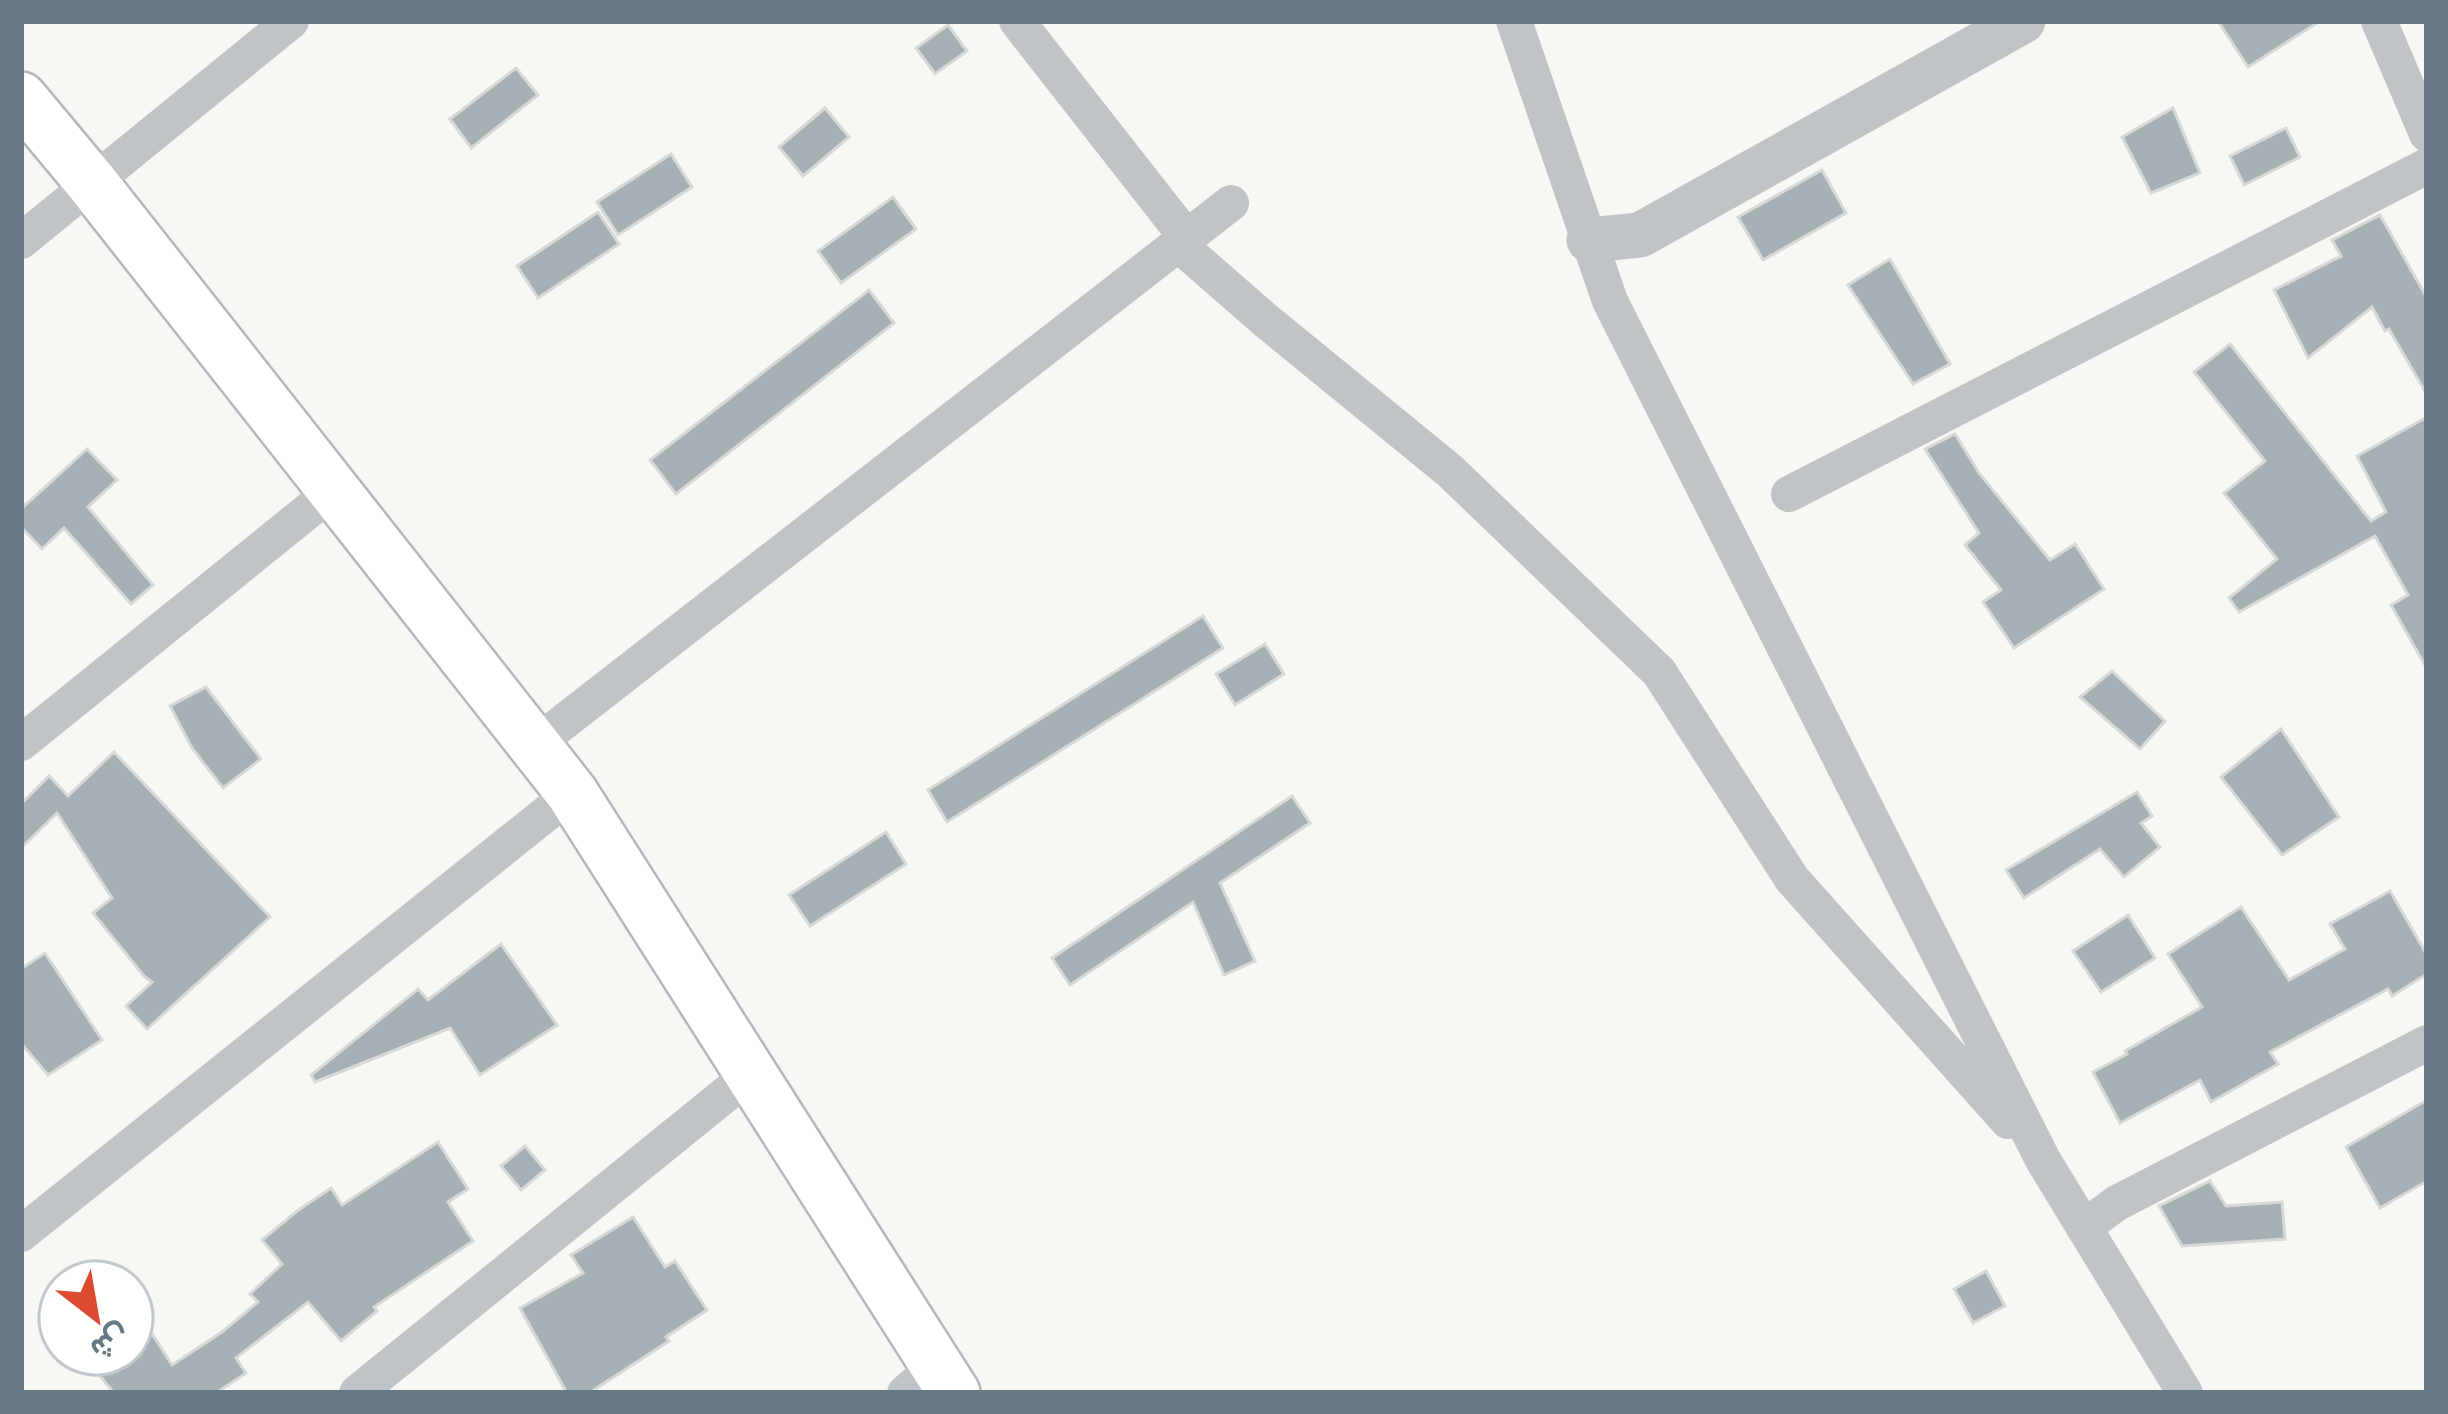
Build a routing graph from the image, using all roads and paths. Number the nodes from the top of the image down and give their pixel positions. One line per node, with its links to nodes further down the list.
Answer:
1 (290, 21): 9 (street)
2 (1017, 21): 13 (street)
3 (1514, 21): 11 (street)
4 (2023, 21): 11 (street)
5 (2379, 21): 7 (street)
6 (21, 98): 9 (main road)
7 (2427, 134)
8 (2427, 166): 15 (street)
9 (91, 182): 12 (street); 14 (main road)
10 (1231, 203): 13 (street)
11 (1589, 240): 21 (street)
12 (21, 241)
13 (1183, 241): 17 (street); 21 (street)
14 (334, 490): 16 (street); 17 (main road)
15 (1790, 494)
16 (21, 742)
17 (534, 745): 18 (main road)
18 (572, 793): 20 (main road); 23 (street)
19 (2427, 1042): 22 (street)
20 (752, 1073): 24 (main road); 25 (street)
21 (2043, 1160): 22 (street)
22 (2084, 1226): 26 (street)
23 (21, 1234)
24 (932, 1384)
25 (357, 1393)
26 (2185, 1393)

